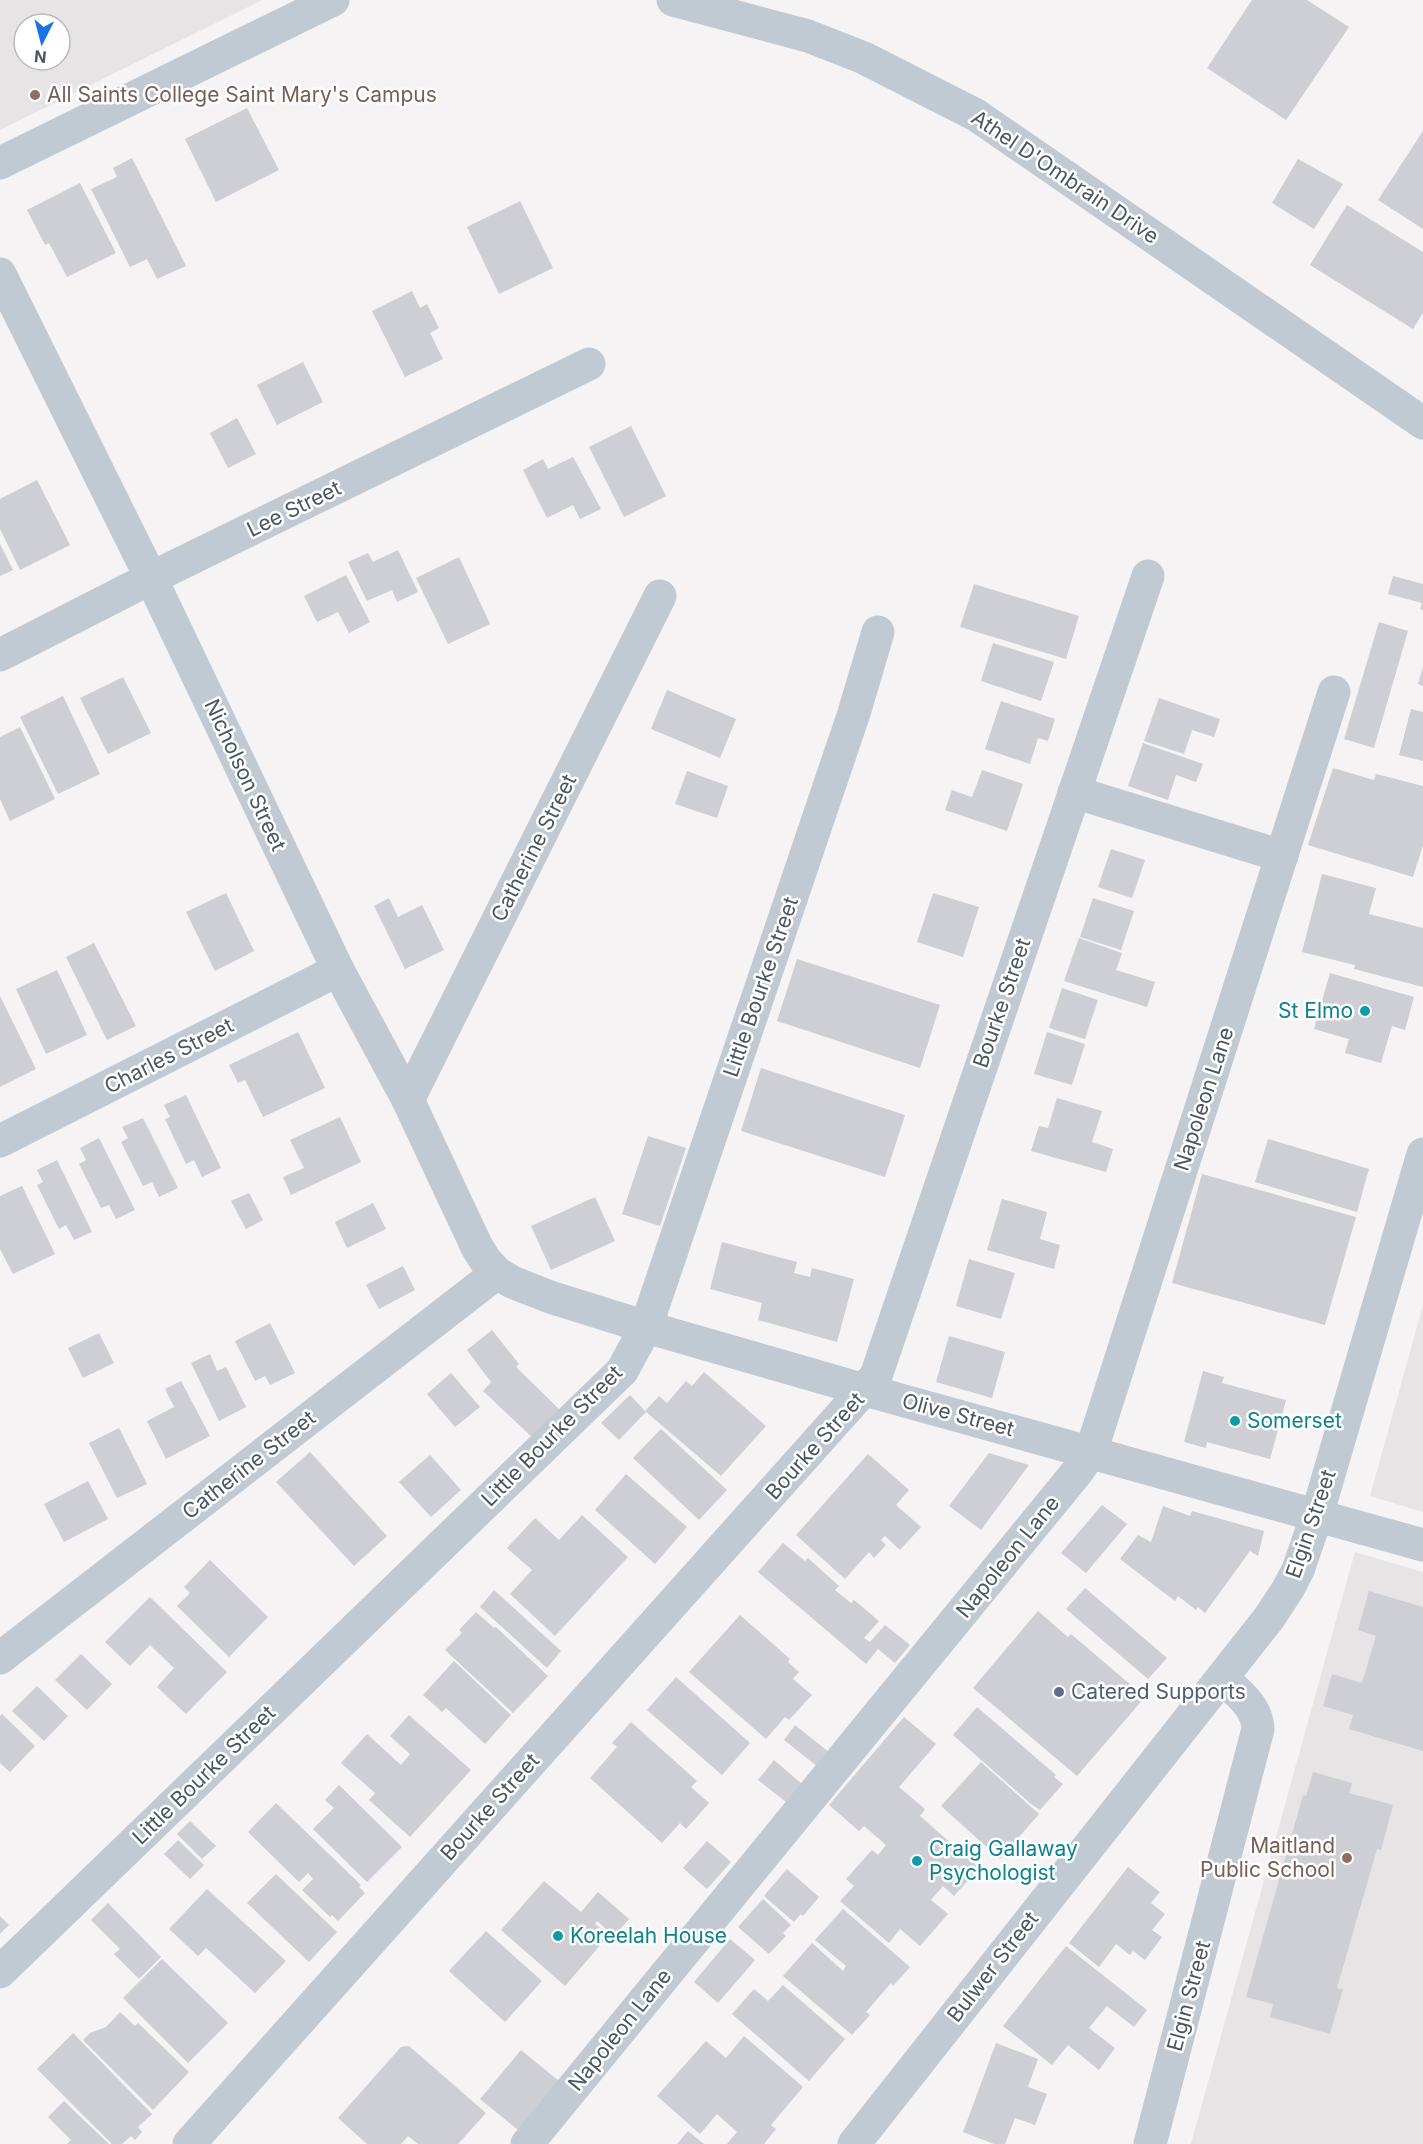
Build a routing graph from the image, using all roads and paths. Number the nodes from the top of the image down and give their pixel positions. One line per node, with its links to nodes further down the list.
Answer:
1 (333, 0): 3 (street)
2 (673, 0): 6 (street, Athel D'Ombrain Drive)
3 (0, 163)
4 (0, 274): 8 (street, Nicholson Street)
5 (589, 364): 8 (street, Lee Street)
6 (1423, 423)
7 (1148, 576): 13 (street, Bourke Street)
8 (151, 578): 11 (street, Lee Street); 15 (street, Nicholson Street)
9 (660, 596): 16 (street, Catherine Street)
10 (878, 632): 20 (street, Little Bourke Street)
11 (0, 655)
12 (1334, 692): 14 (street, Napoleon Lane)
13 (1074, 792): 14 (street); 21 (street, Bourke Street)
14 (1282, 856): 22 (street, Napoleon Lane)
15 (338, 970): 16 (street, Nicholson Street); 17 (street, Charles Street)
16 (408, 1100): 19 (street, Nicholson Street)
17 (0, 1141)
18 (1423, 1154): 23 (street, Elgin Street)
19 (497, 1273): 20 (street, Olive Street); 25 (street, Catherine Street)
20 (646, 1328): 21 (street, Olive Street); 27 (street, Little Bourke Street)
21 (865, 1390): 22 (street, Olive Street); 28 (street, Bourke Street)
22 (1091, 1452): 23 (street, Olive Street); 29 (street, Napoleon Lane)
23 (1317, 1515): 24 (street, Olive Street); 26 (street, Elgin Street)
24 (1423, 1545)
25 (0, 1658)
26 (1222, 1678): 30 (street, Bulwer Street); 31 (street, Elgin Street)
27 (0, 1972)
28 (189, 2144)
29 (527, 2144)
30 (854, 2144)
31 (1150, 2144)

